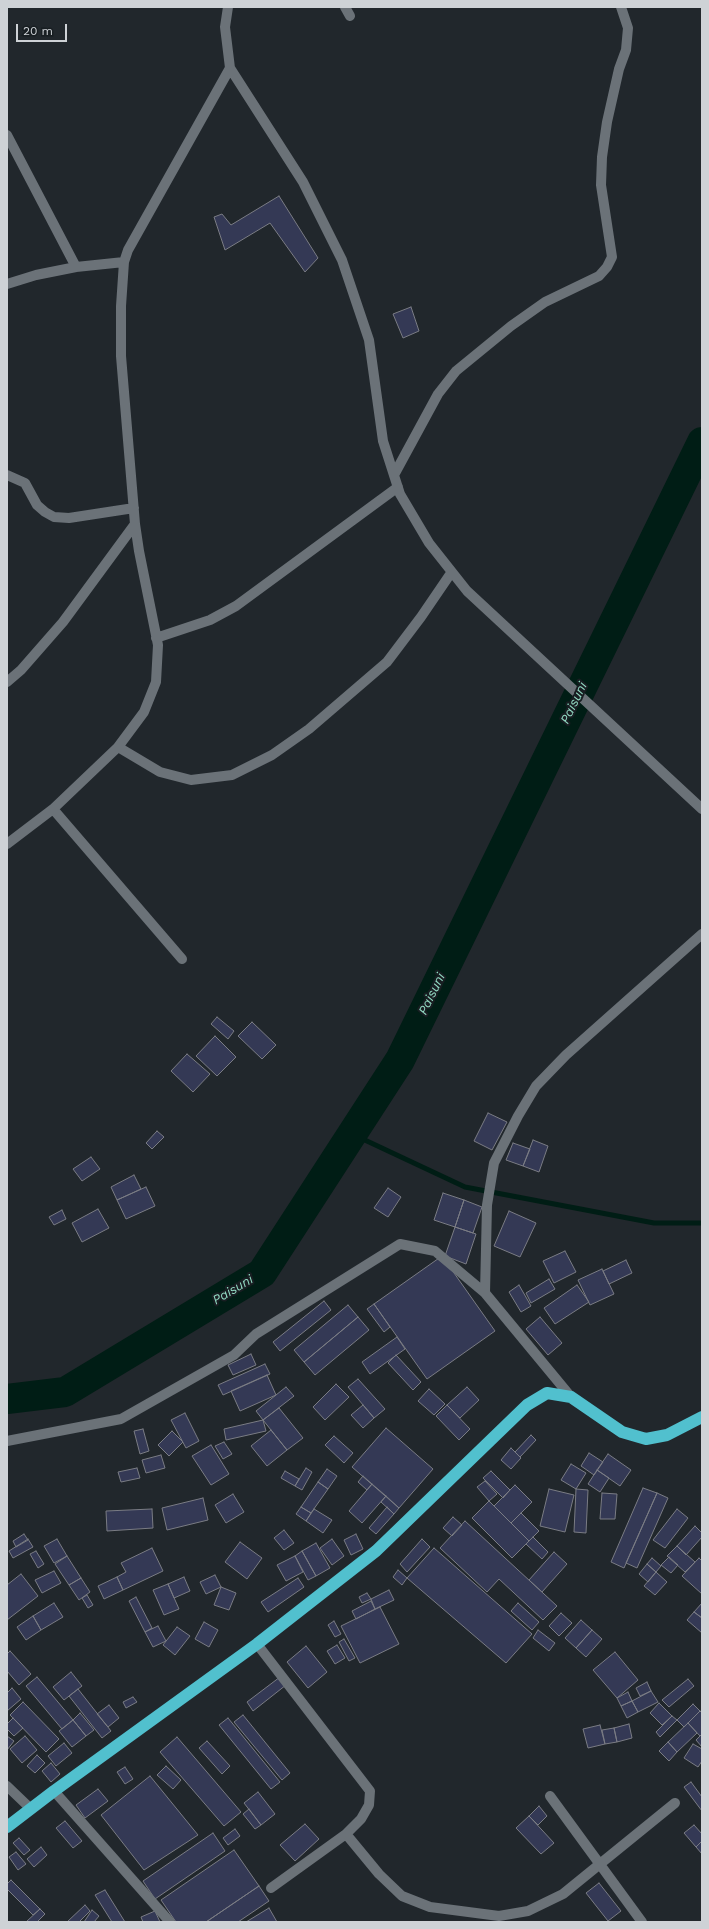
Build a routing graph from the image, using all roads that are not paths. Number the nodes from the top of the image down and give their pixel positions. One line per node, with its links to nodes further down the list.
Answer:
1 (228, 7): 5 (street)
2 (345, 7): 4 (street)
3 (621, 7): 11 (street)
4 (350, 16)
5 (230, 68): 7 (street); 11 (street)
6 (7, 135): 8 (street)
7 (124, 262): 8 (street); 13 (street)
8 (76, 267): 9 (street)
9 (7, 284)
10 (7, 475): 13 (street)
11 (394, 475): 12 (street)
12 (398, 487): 15 (street); 16 (street)
13 (134, 508): 14 (street)
14 (135, 524): 16 (street); 17 (street)
15 (451, 573): 18 (street); 20 (street)
16 (156, 638): 18 (street)
17 (7, 682)
18 (118, 747): 19 (street)
19 (53, 809): 21 (street); 23 (street)
20 (702, 809)
21 (7, 844)
22 (702, 934): 24 (street)
23 (182, 959)
24 (485, 1293): 25 (street); 27 (street)
25 (572, 1397): 26 (highway); 28 (highway)
26 (702, 1417)
27 (7, 1441)
28 (257, 1644): 30 (highway); 35 (street)
29 (7, 1786): 33 (street)
30 (54, 1791): 33 (highway); 38 (street)
31 (550, 1796): 36 (street)
32 (675, 1803): 36 (street)
33 (31, 1808): 34 (highway)
34 (7, 1827)
35 (346, 1834): 36 (street); 37 (street)
36 (601, 1864): 39 (street)
37 (271, 1888)
38 (170, 1922)
39 (642, 1922)

